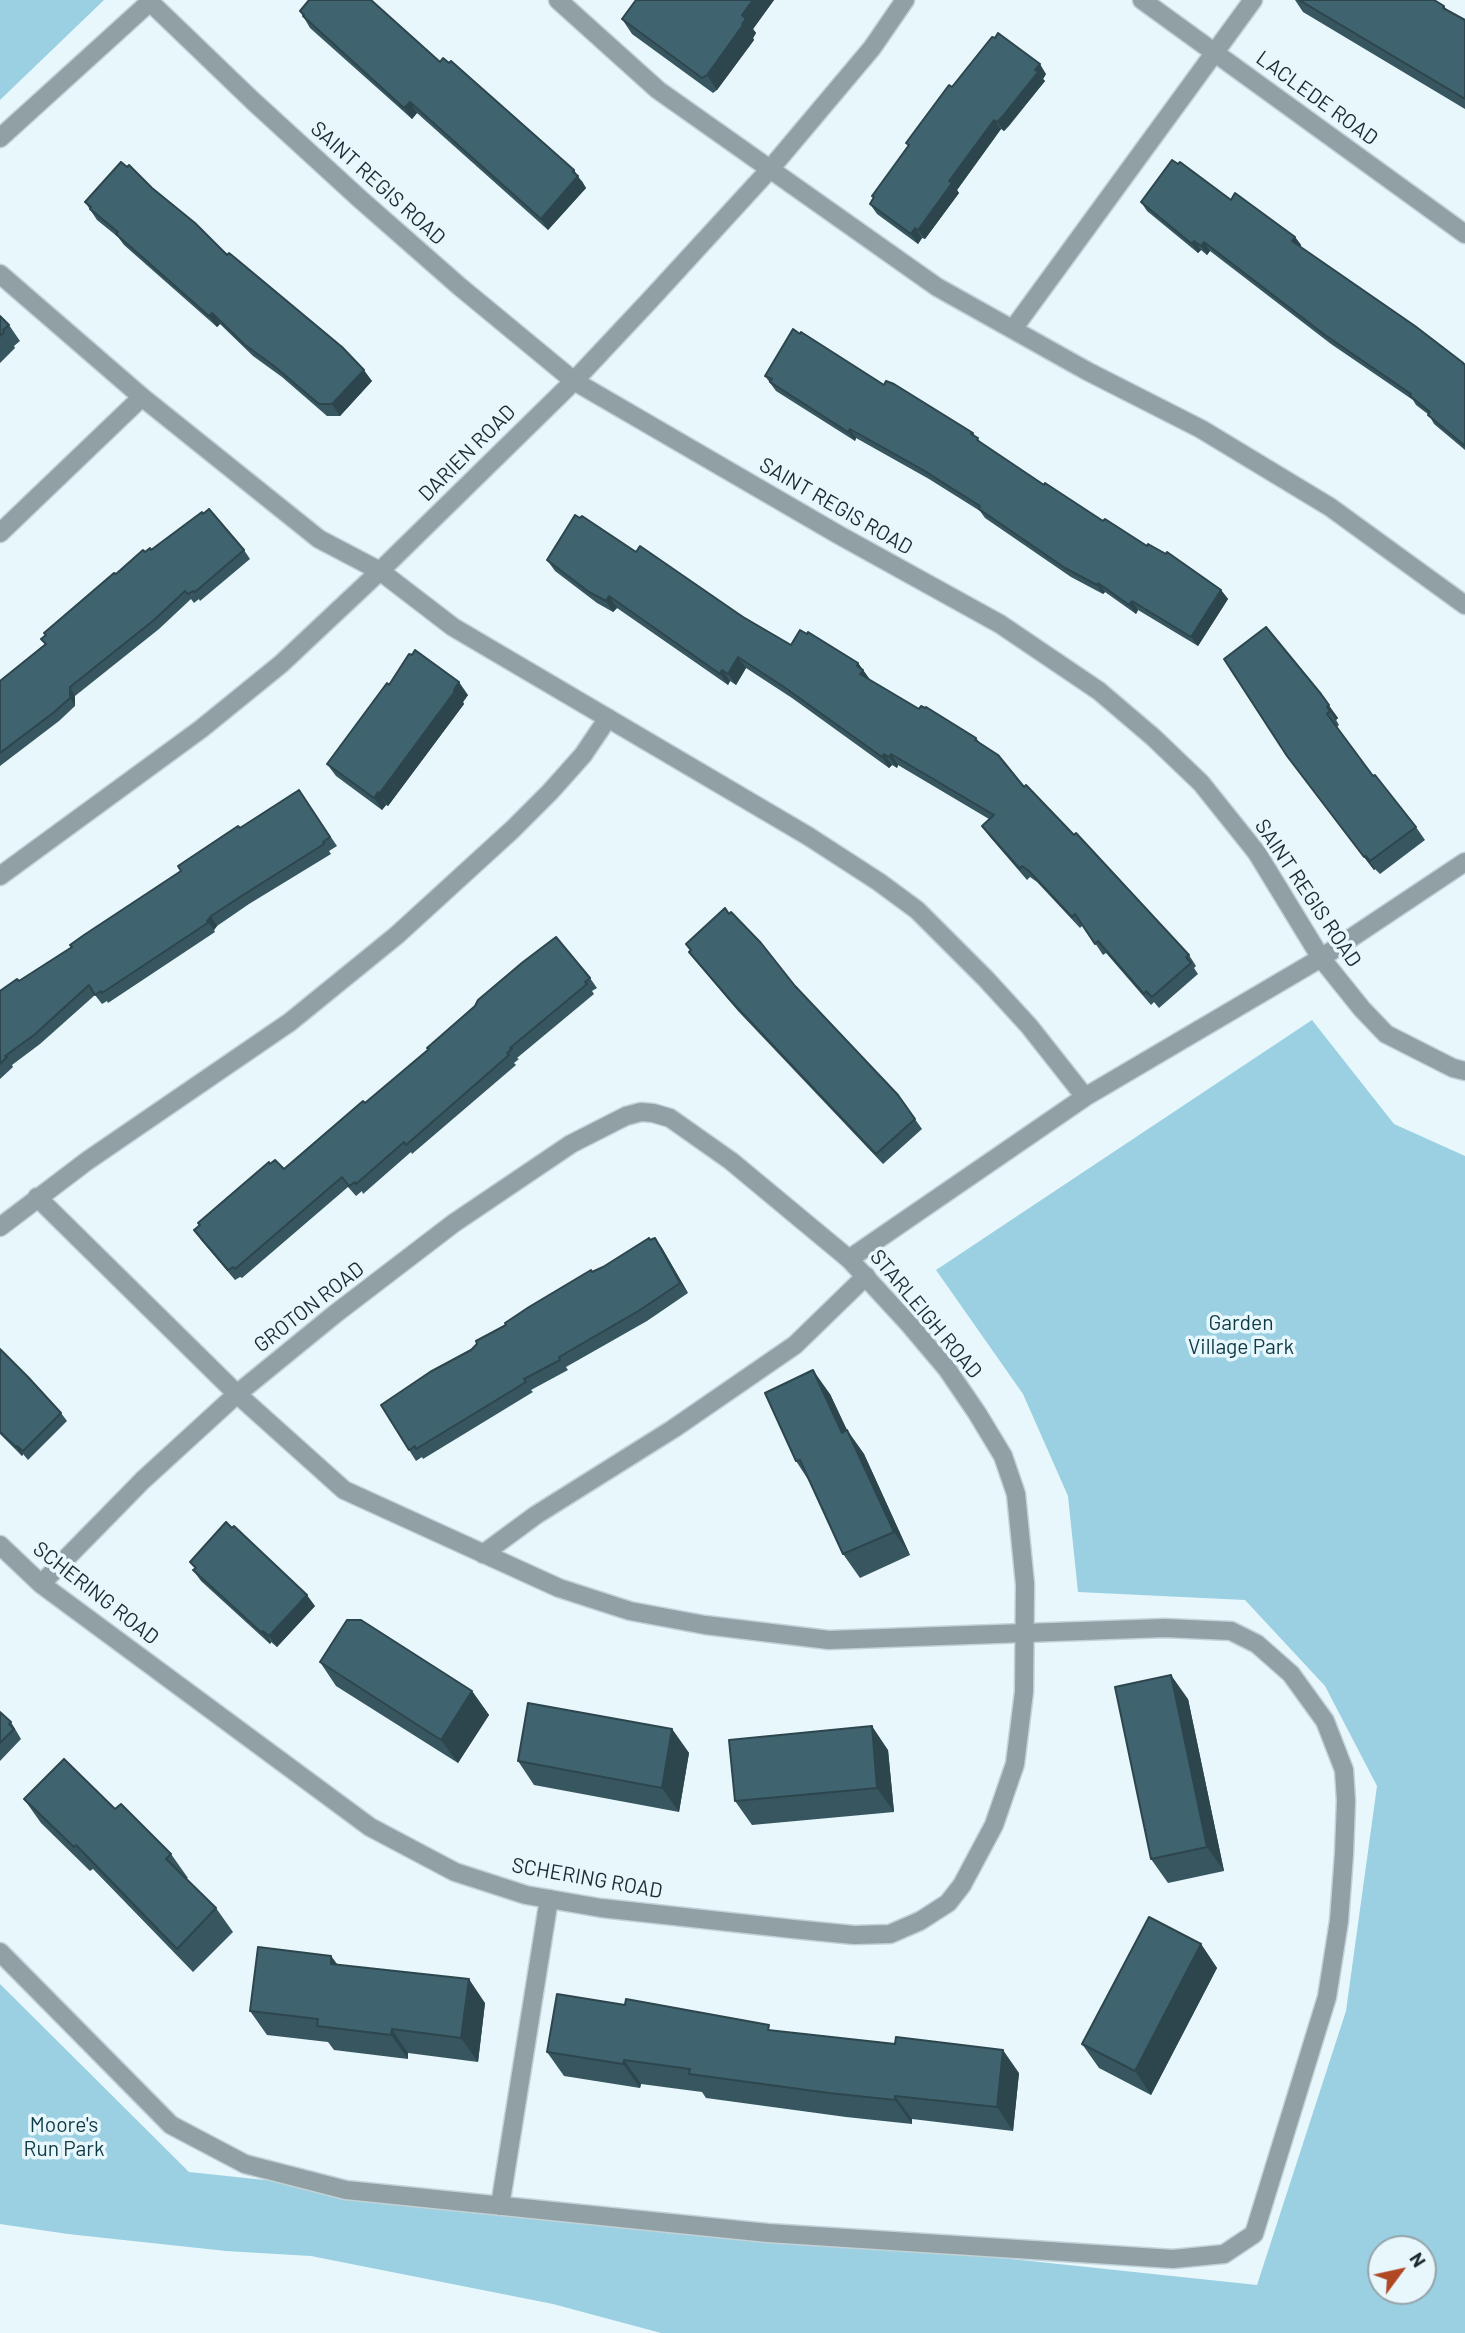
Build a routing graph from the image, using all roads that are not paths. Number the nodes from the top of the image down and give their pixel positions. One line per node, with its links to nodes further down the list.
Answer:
1 (558, 0): 8 (street)
2 (905, 0): 8 (street, DARIEN ROAD)
3 (1142, 0): 6 (street, LACLEDE ROAD)
4 (1253, 0): 6 (street)
5 (151, 1): 7 (street); 12 (street, SAINT REGIS ROAD)
6 (1216, 54): 9 (street, LACLEDE ROAD); 11 (street)
7 (0, 138)
8 (771, 168): 11 (street); 12 (street, DARIEN ROAD)
9 (1465, 234)
10 (0, 274): 13 (street)
11 (1013, 329): 16 (street)
12 (574, 381): 15 (street, DARIEN ROAD); 20 (street, SAINT REGIS ROAD)
13 (142, 397): 14 (street); 15 (street)
14 (0, 533)
15 (380, 571): 17 (street); 19 (street, DARIEN ROAD)
16 (1465, 605)
17 (608, 718): 22 (street); 24 (street)
18 (1465, 862): 20 (street)
19 (0, 876)
20 (1321, 958): 21 (street, SAINT REGIS ROAD); 22 (street)
21 (1465, 1071)
22 (1085, 1097): 26 (street)
23 (640, 1112): 26 (street, STARLEIGH ROAD); 28 (street, GROTON ROAD)
24 (37, 1197): 25 (street); 28 (street)
25 (0, 1227)
26 (849, 1259): 27 (street, STARLEIGH ROAD)
27 (866, 1276): 30 (street); 32 (street, STARLEIGH ROAD)
28 (237, 1394): 30 (street); 31 (street, GROTON ROAD)
29 (0, 1545): 31 (street, SCHERING ROAD)
30 (483, 1554): 32 (street)
31 (41, 1584): 34 (street, SCHERING ROAD)
32 (1027, 1634): 33 (street, STARLEIGH ROAD); 36 (street)
33 (962, 1885): 34 (street, SCHERING ROAD)
34 (548, 1899): 36 (street)
35 (0, 1952): 36 (street)
36 (500, 2206)

